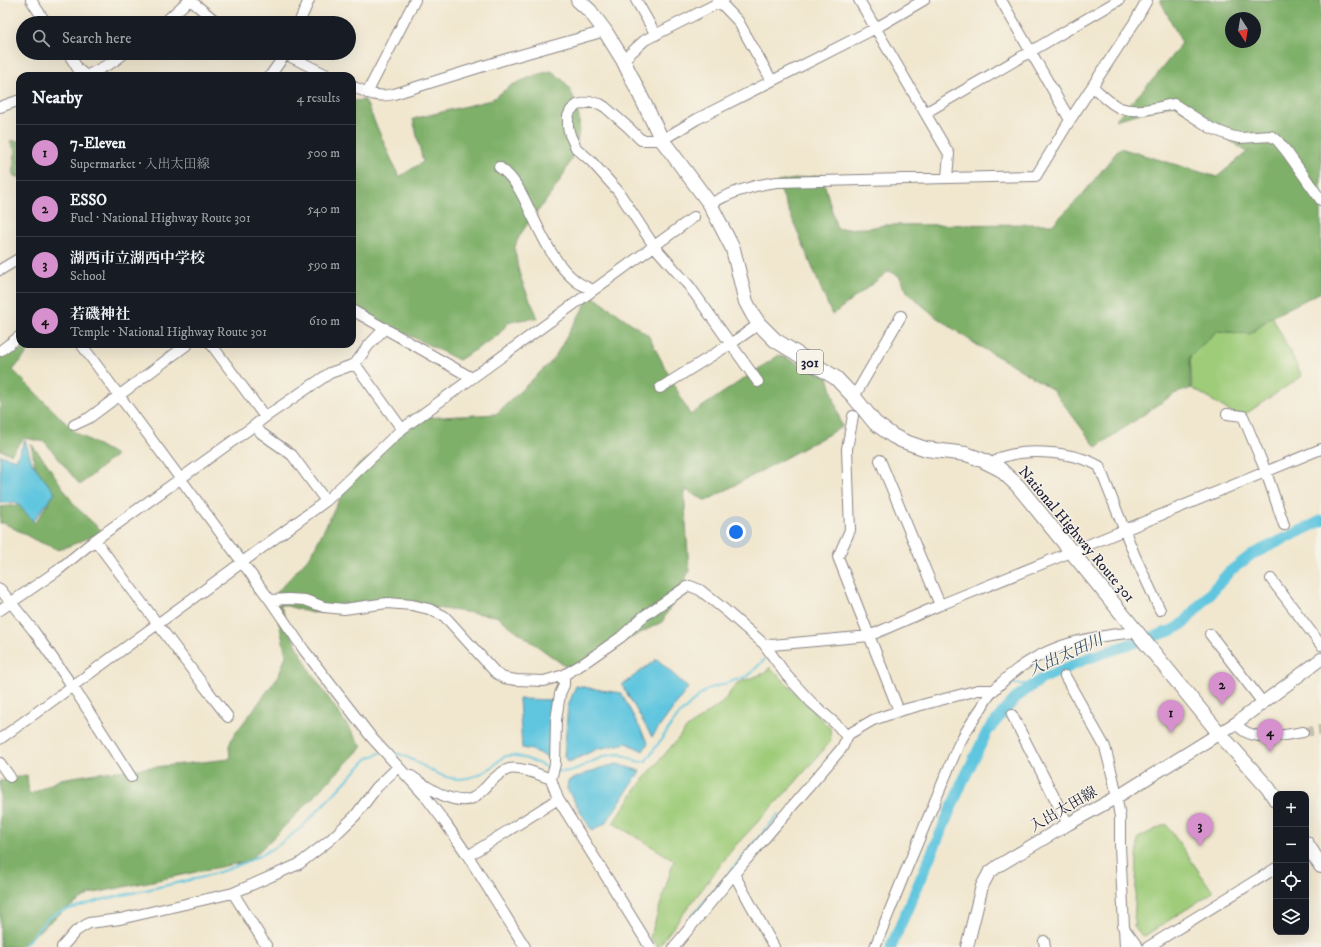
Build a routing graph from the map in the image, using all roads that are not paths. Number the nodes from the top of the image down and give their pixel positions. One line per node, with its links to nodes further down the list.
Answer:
1 (30, 0): 13 (street)
2 (189, 0): 14 (street); 15 (street)
3 (309, 0): 16 (street)
4 (415, 0): 33 (street)
5 (578, 0): 18 (highway, National Highway Route 301 / 301)
6 (636, 0): 19 (street)
7 (859, 0): 17 (street)
8 (924, 0): 17 (street)
9 (1001, 0): 20 (street)
10 (1119, 0): 20 (street)
11 (1147, 0): 31 (street)
12 (720, 1): 19 (street); 30 (street)
13 (41, 16)
14 (172, 16)
15 (209, 16)
16 (302, 16)
17 (876, 28): 30 (street); 36 (street)
18 (605, 31): 25 (highway, National Highway Route 301 / 301); 33 (street)
19 (656, 35): 25 (street)
20 (1031, 52): 36 (street); 37 (street)
21 (72, 60): 26 (street)
22 (114, 60): 27 (street)
23 (280, 60): 28 (street)
24 (298, 60): 29 (street)
25 (623, 60): 38 (highway, National Highway Route 301 / 301)
26 (84, 72)
27 (96, 72)
28 (273, 72)
29 (321, 72)
30 (772, 81): 38 (street)
31 (1092, 87): 37 (street); 41 (street)
32 (356, 88): 33 (street)
33 (367, 93)
34 (16, 101): 35 (street)
35 (0, 107)
36 (925, 113): 40 (street)
37 (1070, 120): 40 (street)
38 (662, 140): 42 (highway, National Highway Route 301 / 301); 44 (street)
39 (499, 167): 47 (street)
40 (947, 177): 42 (street)
41 (1321, 200)
42 (710, 204): 50 (highway, National Highway Route 301 / 301)
43 (694, 217): 44 (street)
44 (654, 246): 47 (street); 53 (street)
45 (16, 261): 46 (street)
46 (0, 270)
47 (593, 290): 59 (street)
48 (356, 312): 51 (street)
49 (901, 316): 63 (street)
50 (759, 324): 53 (street); 63 (highway, National Highway Route 301 / 301)
51 (385, 328): 58 (street); 59 (street)
52 (16, 339): 57 (street)
53 (732, 343): 60 (street); 61 (street)
54 (84, 348): 62 (street)
55 (183, 348): 62 (street)
56 (214, 348): 66 (street)
57 (0, 351)
58 (355, 364): 66 (street); 69 (street)
59 (472, 378): 69 (street)
60 (758, 382)
61 (660, 388)
62 (119, 396): 67 (street); 74 (street)
63 (854, 397): 72 (highway, National Highway Route 301 / 301)
64 (1227, 414): 73 (street)
65 (854, 416): 91 (street)
66 (265, 417): 68 (street)
67 (74, 425)
68 (255, 426): 74 (street); 75 (street)
69 (402, 429): 75 (street)
70 (1321, 449): 73 (street)
71 (880, 460): 85 (street)
72 (992, 464): 77 (street); 79 (highway, National Highway Route 301 / 301)
73 (1266, 472): 76 (street); 77 (street)
74 (180, 479): 78 (street); 80 (street)
75 (326, 501): 80 (street)
76 (1284, 525)
77 (1125, 530): 79 (street); 87 (street)
78 (94, 540): 84 (street); 88 (street)
79 (1071, 552): 85 (street); 89 (highway, National Highway Route 301 / 301)
80 (241, 563): 83 (street); 88 (street)
81 (1271, 580): 93 (street)
82 (0, 589): 84 (street)
83 (270, 600): 95 (street); 109 (street)
84 (10, 603): 86 (street); 97 (street)
85 (940, 605): 91 (street)
86 (0, 610)
87 (1160, 610)
88 (158, 624): 97 (street); 102 (street)
89 (1137, 632): 98 (street); 105 (highway, National Highway Route 301 / 301)
90 (1210, 634): 99 (street)
91 (869, 636): 92 (street); 100 (street)
92 (764, 644): 95 (street); 106 (street)
93 (1321, 645)
94 (1321, 659): 99 (main road, 入出太田線)
95 (564, 675): 112 (street)
96 (1065, 676): 114 (street)
97 (73, 687): 107 (street); 111 (street)
98 (994, 690): 100 (street); 130 (street)
99 (1263, 703): 103 (main road, 入出太田線)
100 (899, 712): 106 (street)
101 (1012, 715): 116 (street)
102 (228, 716)
103 (1236, 723): 104 (street); 105 (main road, 入出太田線)
104 (1303, 732)
105 (1219, 733): 113 (highway, National Highway Route 301 / 301); 114 (main road, 入出太田線)
106 (847, 737): 121 (street)
107 (0, 739)
108 (0, 763): 110 (street)
109 (397, 768): 112 (street); 118 (street); 122 (street)
110 (10, 777)
111 (131, 777)
112 (550, 779): 115 (street)
113 (1273, 796)
114 (1117, 797): 116 (main road, 入出太田線); 123 (street)
115 (558, 799): 118 (street); 127 (street)
116 (1068, 824): 131 (main road, 入出太田線)
117 (1309, 850): 119 (highway)
118 (468, 856): 126 (street)
119 (1321, 866)
120 (1273, 870): 134 (street)
121 (734, 874): 128 (street); 129 (street)
122 (233, 893): 124 (street); 125 (street)
123 (1124, 927): 132 (street); 133 (street)
124 (62, 947)
125 (267, 947)
126 (525, 947)
127 (650, 947)
128 (674, 947)
129 (774, 947)
130 (875, 947)
131 (966, 947)
132 (1125, 947)
133 (1138, 947)
134 (1148, 947)

